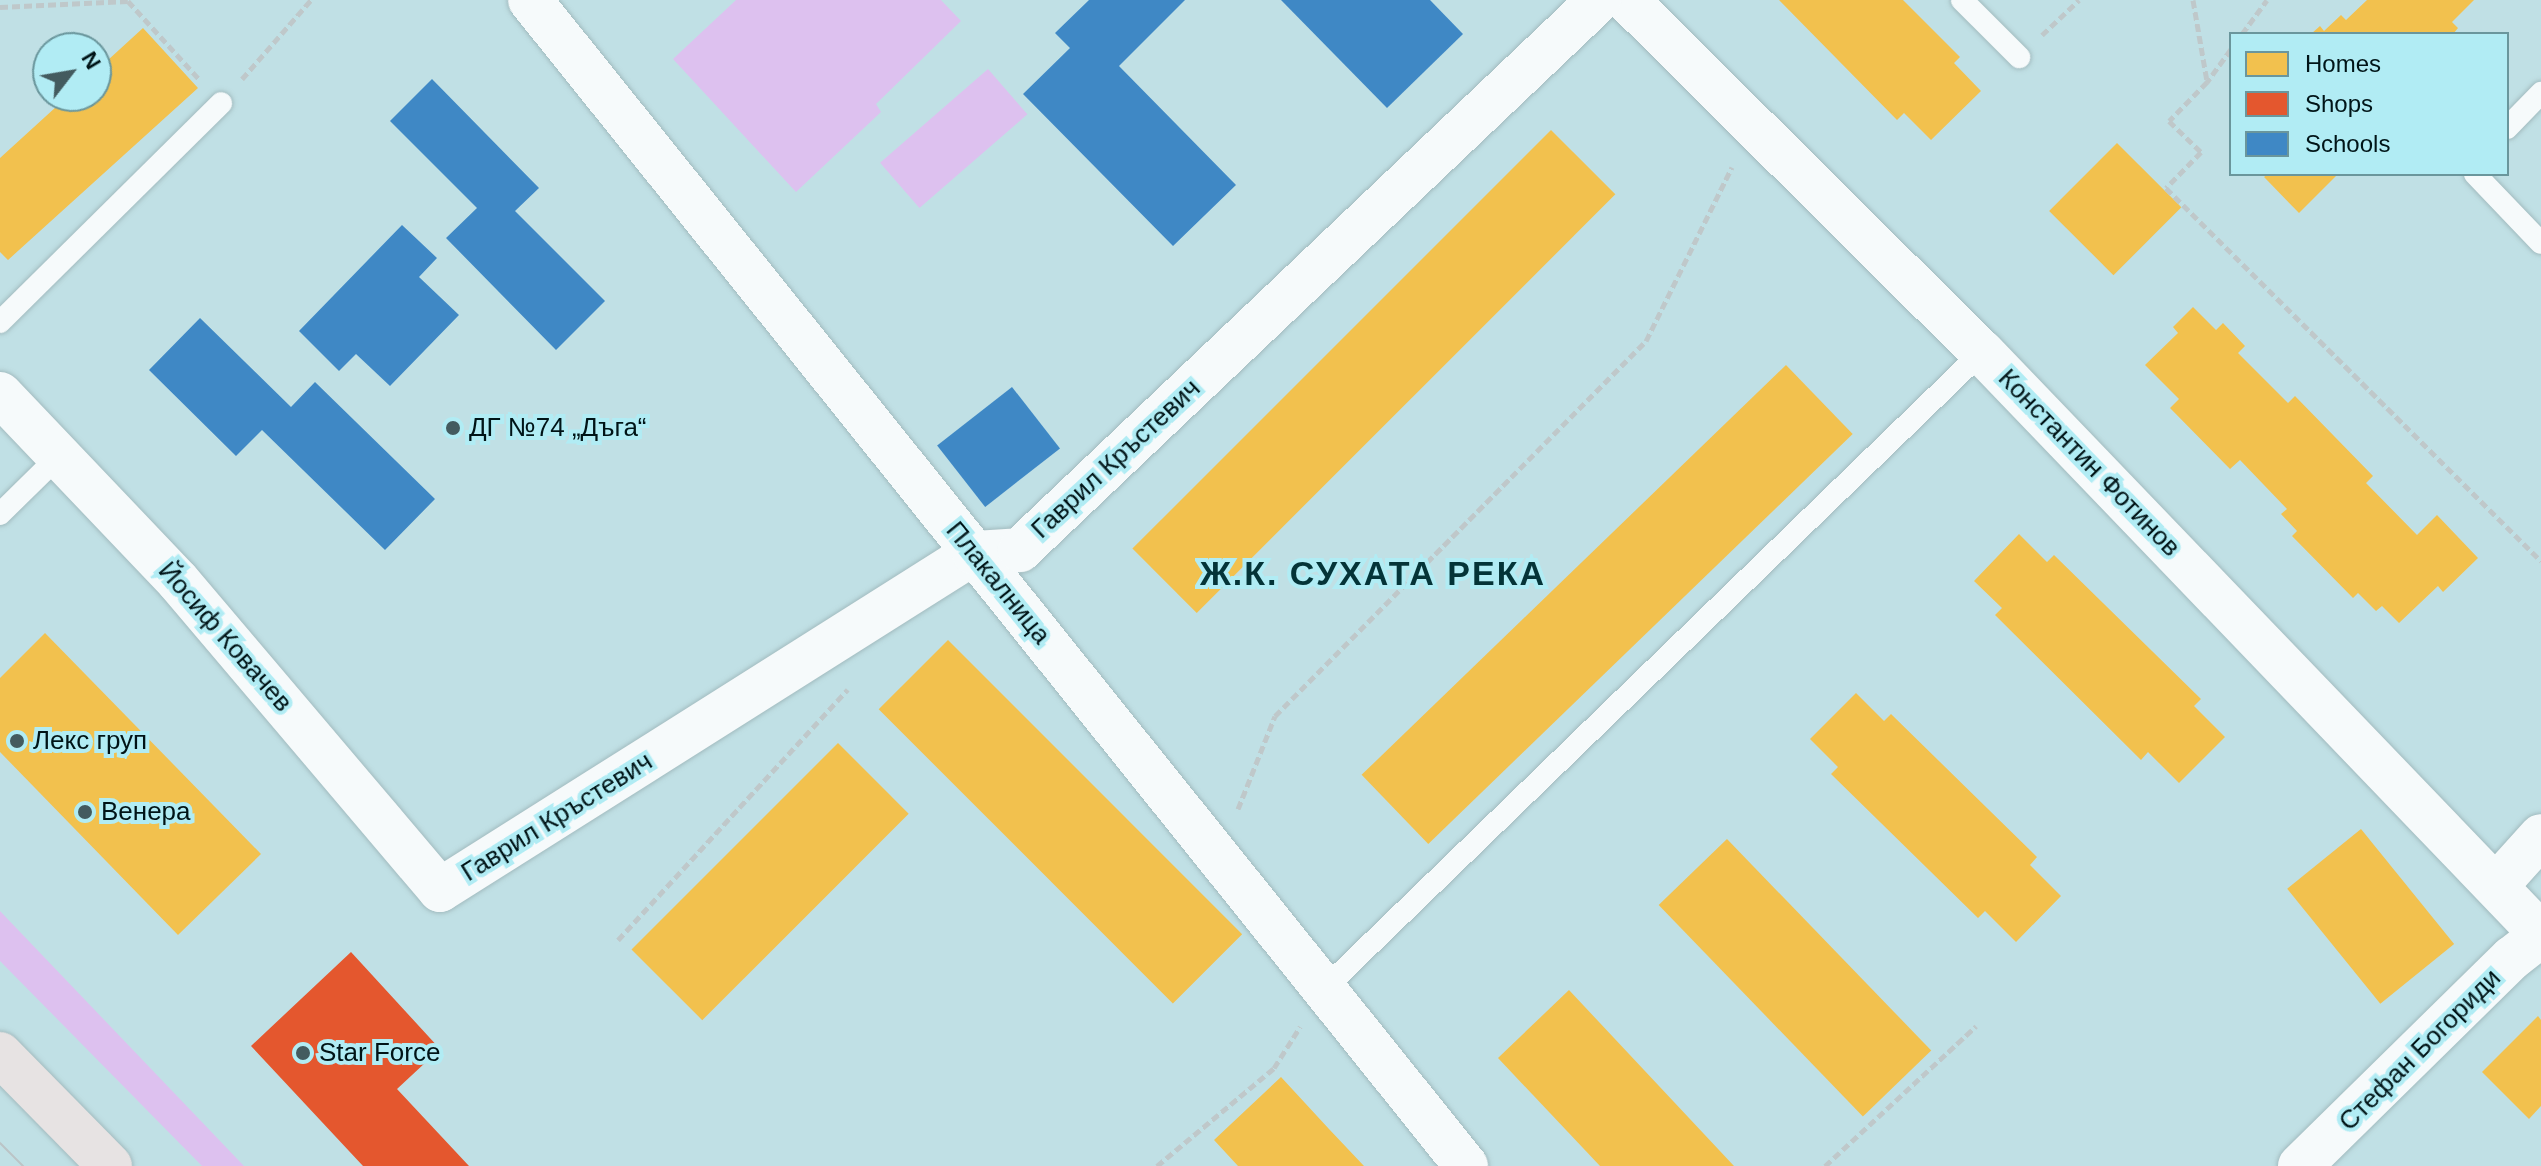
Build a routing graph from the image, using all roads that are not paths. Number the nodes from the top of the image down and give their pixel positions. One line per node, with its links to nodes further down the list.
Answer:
1 (530, 0): 16 (street, Плакалница)
2 (1599, 0): 16 (street, Гаврил Кръстевич)
3 (1627, 0): 12 (street, Константин Фотинов)
4 (1962, 0): 5 (lane)
5 (2019, 57)
6 (2541, 93): 8 (lane)
7 (221, 103): 11 (lane)
8 (2509, 126)
9 (2477, 176): 10 (lane)
10 (2541, 243)
11 (0, 322)
12 (1982, 352): 18 (street, Константин Фотинов); 21 (lane)
13 (0, 394): 14 (street, Йосиф Ковачев)
14 (60, 455): 15 (lane); 19 (street, Йосиф Ковачев)
15 (0, 514)
16 (974, 553): 19 (street, Гаврил Кръстевич); 21 (street, Плакалница)
17 (2541, 836): 18 (street)
18 (2496, 886): 20 (street, Константин Фотинов)
19 (440, 890)
20 (2541, 934): 25 (street, Стефан Богориди)
21 (1324, 989): 24 (street, Плакалница)
22 (0, 1054): 23 (main road)
23 (110, 1166)
24 (1466, 1166)
25 (2300, 1166)

